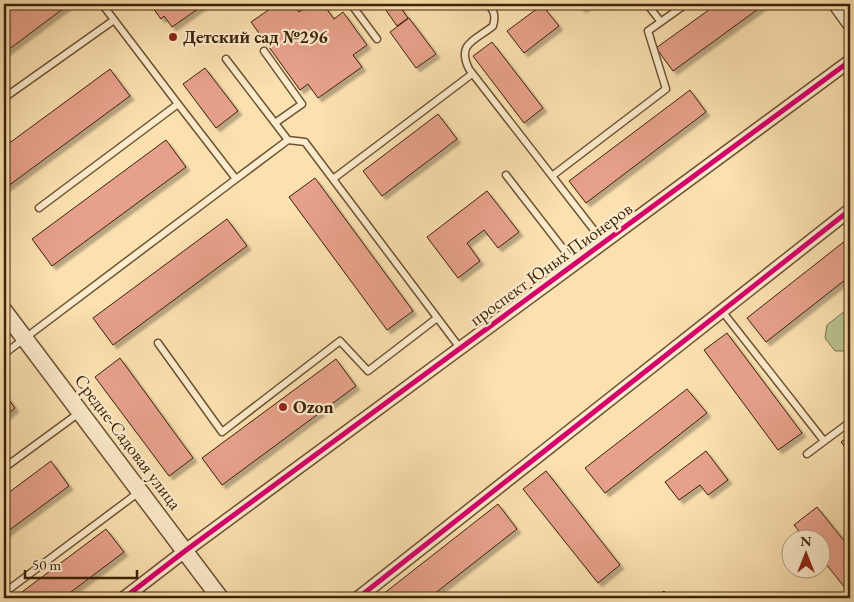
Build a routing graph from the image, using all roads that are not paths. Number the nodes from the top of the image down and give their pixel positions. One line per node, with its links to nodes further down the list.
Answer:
1 (102, 4): 7 (lane)
2 (351, 4): 10 (lane)
3 (488, 4): 14 (lane)
4 (647, 4): 8 (lane)
5 (686, 4): 8 (lane)
6 (836, 4): 9 (street)
7 (114, 20): 15 (lane); 16 (lane)
8 (661, 22): 20 (lane)
9 (850, 22)
10 (377, 39)
11 (264, 51): 17 (lane)
12 (226, 60): 17 (lane)
13 (850, 61): 25 (street, проспект Юных Пионеров)
14 (472, 74): 20 (lane); 22 (lane)
15 (4, 98)
16 (178, 104): 21 (lane); 23 (lane)
17 (275, 123): 18 (lane)
18 (288, 140): 21 (lane); 22 (lane)
19 (506, 175): 26 (lane)
20 (552, 176): 25 (lane)
21 (236, 179): 30 (lane)
22 (333, 179): 29 (lane)
23 (38, 208)
24 (850, 210): 28 (street)
25 (604, 243): 26 (street, проспект Юных Пионеров)
26 (575, 264): 32 (street, проспект Юных Пионеров)
27 (4, 310): 30 (street, Средне-Садовая улица)
28 (722, 311): 36 (lane); 44 (street)
29 (437, 318): 31 (lane); 32 (lane)
30 (25, 338): 33 (lane); 34 (street, Средне-Садовая улица)
31 (158, 343)
32 (460, 348): 40 (street, проспект Юных Пионеров)
33 (4, 354)
34 (80, 412): 38 (lane); 39 (street, Средне-Садовая улица)
35 (850, 422): 36 (lane)
36 (824, 442): 37 (lane)
37 (807, 454)
38 (4, 468)
39 (140, 492): 40 (street, Средне-Садовая улица); 41 (lane)
40 (185, 551): 42 (street, проспект Юных Пионеров); 43 (street, Средне-Садовая улица)
41 (4, 593)
42 (124, 598)
43 (220, 598)
44 (358, 598)

